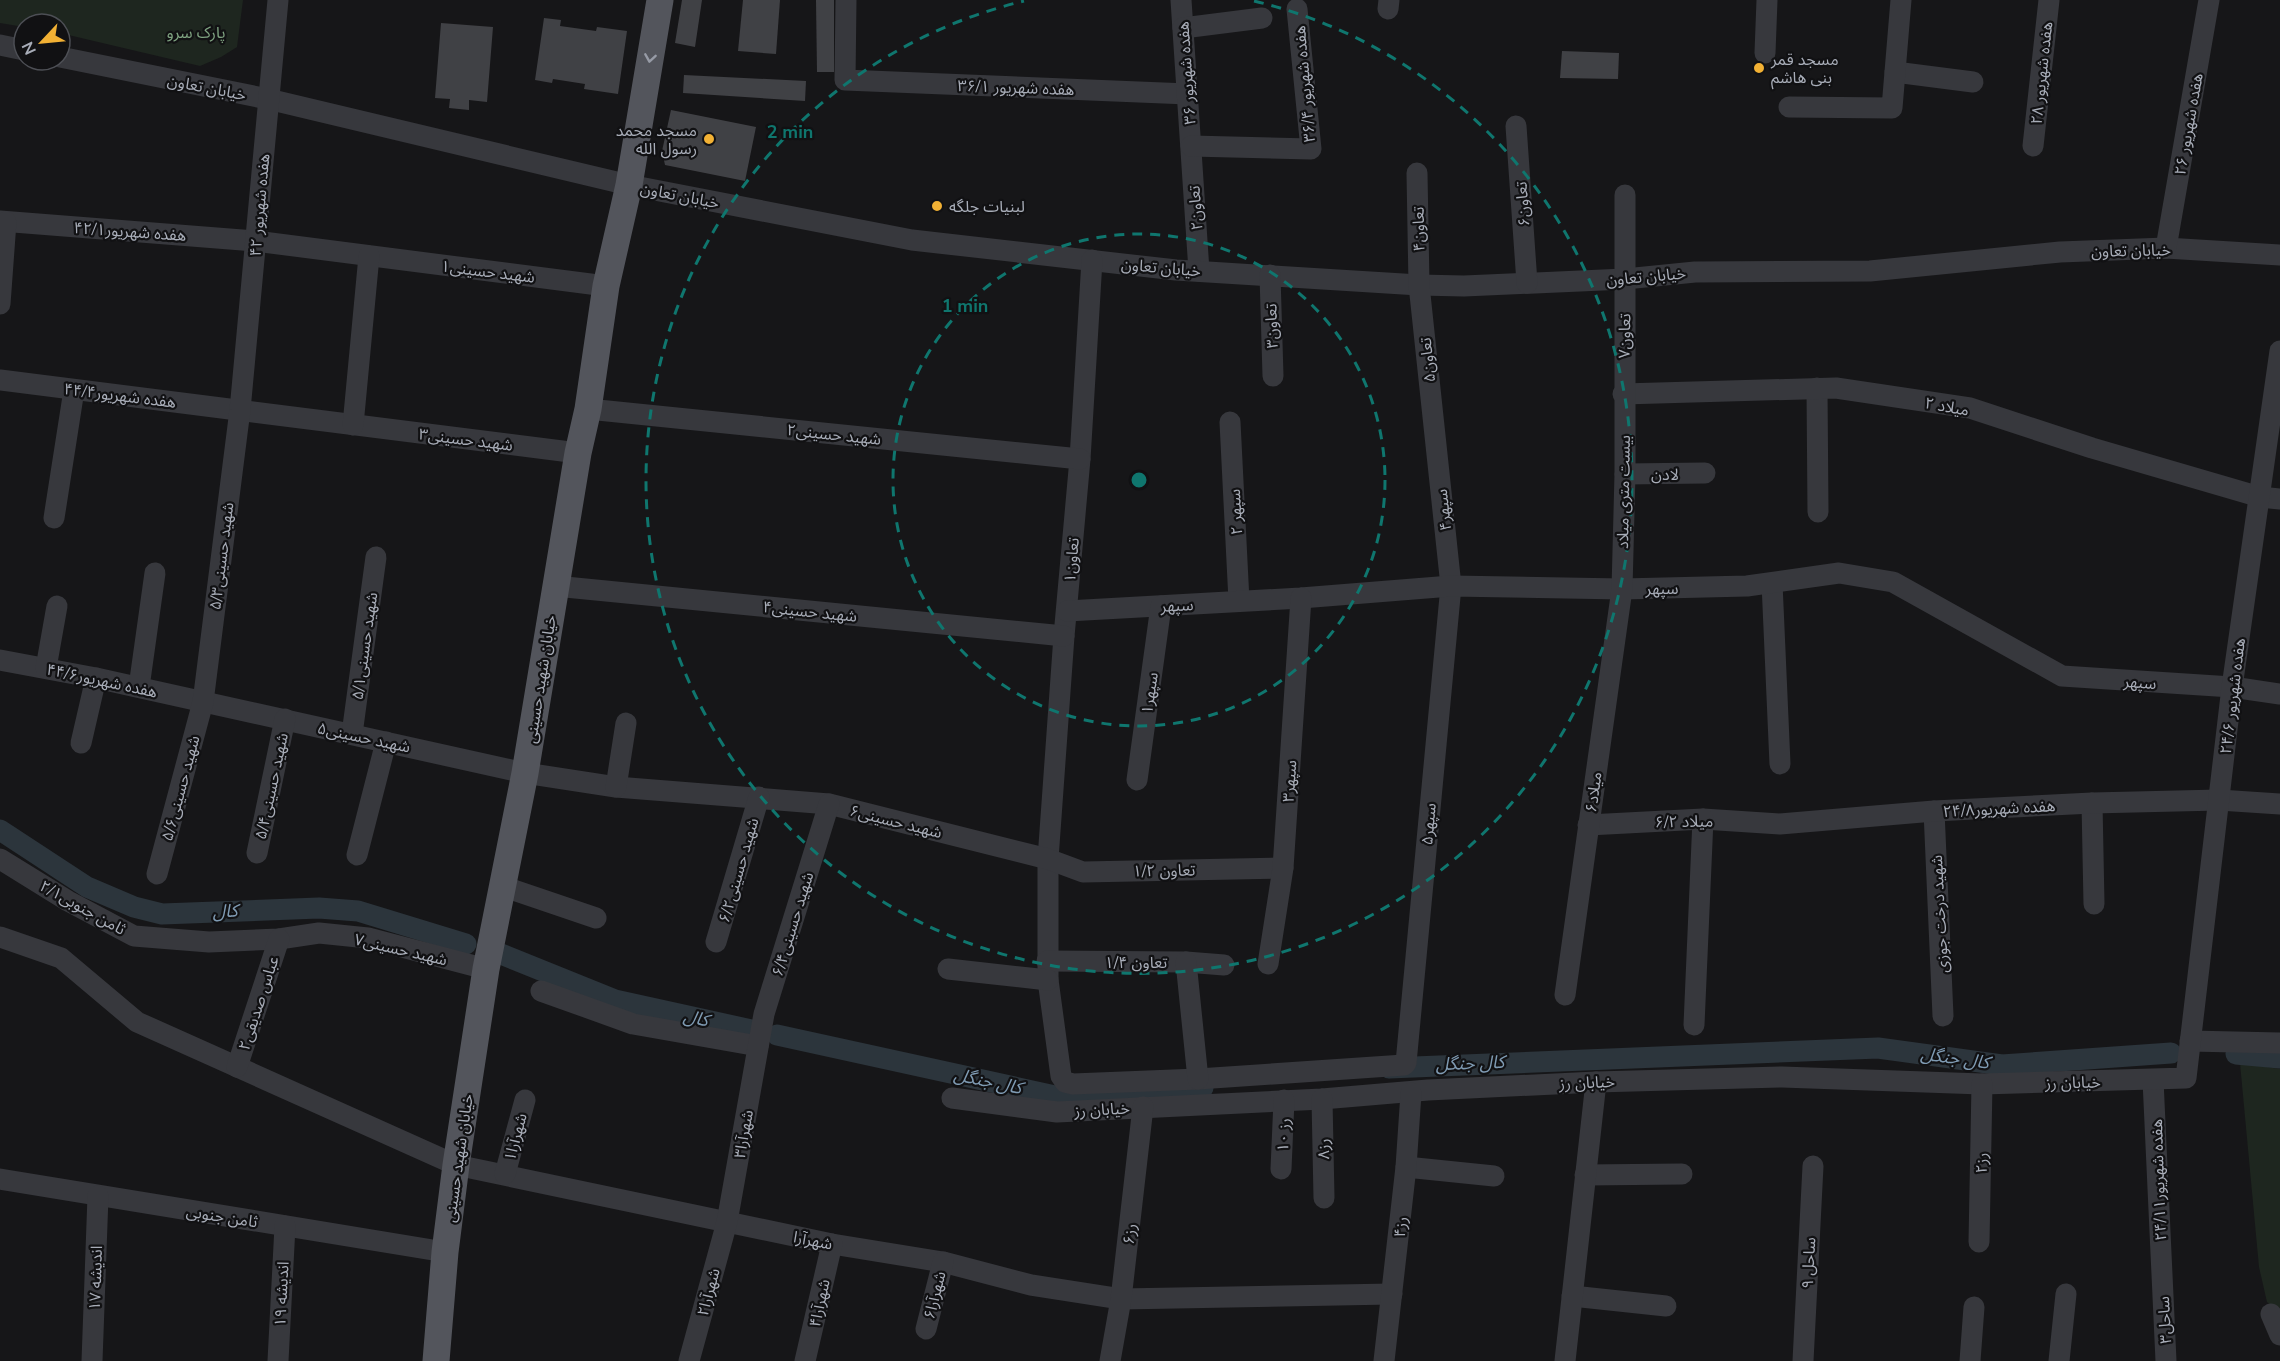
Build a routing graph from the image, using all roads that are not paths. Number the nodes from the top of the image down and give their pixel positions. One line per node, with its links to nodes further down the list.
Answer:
1 (278, 0): 17 (street, هفده شهریور ۴۲)
2 (660, 0): 23 (main road, خیابان شهید حسینی, one-way to 23)
3 (846, 0): 16 (street, هفده شهریور ۳۶/۱)
4 (1181, 0): 11 (street, هفده شهریور ۳۶)
5 (1767, 0): 12 (street)
6 (1901, 0): 14 (street)
7 (2049, 0): 21 (street, هفده شهریور ۲۸)
8 (2209, 0): 27 (street, هفده شهریور ۲۶)
9 (1297, 9): 20 (street, هفده شهریور ۳۶/۴)
10 (1262, 18): 11 (street)
11 (1183, 28): 16 (street, هفده شهریور ۳۶)
12 (1765, 53)
13 (72, 59): 17 (street, خیابان تعاون)
14 (1895, 72): 15 (street); 18 (street)
15 (1973, 82)
16 (1188, 94): 20 (street, هفده شهریور ۳۶)
17 (268, 99): 23 (street, خیابان تعاون); 26 (street, هفده شهریور ۴۲)
18 (1789, 107)
19 (1516, 126): 34 (street, تعاون۶)
20 (1191, 146): 31 (street, تعاون۲)
21 (2033, 146)
22 (1417, 173): 35 (street, تعاون۴)
23 (629, 185): 30 (street, خیابان تعاون); 36 (main road, خیابان شهید حسینی)
24 (1625, 195): 33 (street, تعاون۷)
25 (3, 222): 26 (street, هفده شهریور۴۲/۱); 37 (street)
26 (255, 241): 29 (street, هفده شهریور۴۲/۱); 45 (street, هفده شهریور ۴۲)
27 (2166, 248): 28 (street, خیابان تعاون); 33 (street, خیابان تعاون)
28 (2280, 255)
29 (369, 256): 36 (street, شهید حسینی۱); 47 (street)
30 (1092, 260): 31 (street, خیابان تعاون); 50 (street, تعاون۱)
31 (1199, 271): 32 (street, خیابان تعاون)
32 (1270, 275): 35 (street, خیابان تعاون); 39 (street, تعاون۳)
33 (1625, 279): 34 (street, خیابان تعاون); 43 (street, تعاون۷)
34 (1527, 283): 35 (street, خیابان تعاون)
35 (1419, 285): 48 (street, تعاون۵)
36 (606, 286): 44 (main road, خیابان شهید حسینی)
37 (0, 304)
38 (2280, 351): 53 (street, هفده شهریور ۲۴/۶)
39 (1273, 376)
40 (0, 380): 42 (street, هفده شهریور۴۴/۴)
41 (1817, 388): 43 (street, میلاد ۲); 53 (street, میلاد ۲); 54 (street)
42 (74, 390): 45 (street, هفده شهریور۴۴/۴); 55 (street)
43 (1623, 394): 52 (street, بیست متری میلاد)
44 (588, 409): 49 (main road, خیابان شهید حسینی); 50 (street, شهید حسینی۲)
45 (240, 410): 47 (street, هفده شهریور۴۴/۴); 74 (street, شهید حسینی۵/۳)
46 (1230, 422): 63 (street, سپهر ۲)
47 (353, 425): 49 (street, شهید حسینی۳)
48 (1435, 435): 60 (street, سپهر۴)
49 (578, 453): 59 (main road, خیابان شهید حسینی)
50 (1080, 459): 66 (street, تعاون۱)
51 (1705, 473): 52 (street, لادن)
52 (1625, 474): 61 (street, بیست متری میلاد)
53 (2270, 498): 72 (street, هفده شهریور ۲۴/۶)
54 (1818, 512)
55 (54, 518)
56 (376, 557): 77 (street, شهید حسینی۵/۱)
57 (155, 573): 71 (street)
58 (1772, 583): 61 (street, سپهر); 72 (street, سپهر); 80 (street)
59 (555, 586): 67 (street, شهید حسینی۴); 81 (main road, خیابان شهید حسینی)
60 (1450, 586): 61 (street, سپهر); 62 (street, سپهر); 119 (street, سپهر۵)
61 (1622, 590): 92 (street, میلاد۶)
62 (1301, 598): 63 (street, سپهر); 97 (street, سپهر۳)
63 (1239, 602): 65 (street, سپهر)
64 (57, 606): 69 (street)
65 (1161, 606): 66 (street, سپهر); 82 (street, سپهر۱)
66 (1066, 611): 67 (street, تعاون۱)
67 (1064, 636): 95 (street, تعاون۱)
68 (0, 660): 69 (street, هفده شهریور۴۴/۶)
69 (46, 668): 70 (street, هفده شهریور۴۴/۶)
70 (96, 678): 71 (street, هفده شهریور۴۴/۶); 79 (street)
71 (139, 687): 74 (street, هفده شهریور۴۴/۶)
72 (2232, 687): 73 (street, سپهر); 85 (street, هفده شهریور ۲۴/۶)
73 (2280, 693)
74 (203, 702): 75 (street, شهید حسینی۵); 98 (street, شهید حسینی۵/۶)
75 (285, 719): 77 (street, شهید حسینی۵); 93 (street, شهید حسینی۵/۴)
76 (626, 723): 83 (street)
77 (352, 734): 78 (street, شهید حسینی۵)
78 (386, 742): 81 (street, شهید حسینی۵); 94 (street)
79 (81, 743)
80 (1780, 764)
81 (525, 773): 83 (street, شهید حسینی۶); 99 (main road, خیابان شهید حسینی)
82 (1137, 780)
83 (616, 787): 84 (street, شهید حسینی۶)
84 (759, 797): 87 (street, شهید حسینی۶); 104 (street, شهید حسینی۶/۲)
85 (2219, 800): 86 (street, هفده شهریور۲۴/۸); 88 (street, هفده شهریور۲۴/۸); 115 (street, هفده شهریور ۲۴/۶)
86 (2092, 803): 89 (street, هفده شهریور۲۴/۸); 100 (street)
87 (829, 804): 95 (street, شهید حسینی۶); 117 (street, شهید حسینی۶/۴)
88 (2280, 804)
89 (1934, 811): 91 (street, هفده شهریور۲۴/۸); 113 (street, شهید درخت جوزی)
90 (1703, 819): 91 (street, میلاد ۶/۲); 92 (street, میلاد ۶/۲); 114 (street)
91 (1780, 824)
92 (1588, 825): 112 (street, میلاد۶)
93 (257, 853)
94 (357, 855)
95 (1048, 858): 97 (street, تعاون ۱/۲); 110 (street)
96 (0, 859): 103 (street, ثامن جنوبی۲/۱)
97 (1283, 868): 106 (street, سپهر۳)
98 (157, 874)
99 (502, 886): 101 (street); 108 (main road, خیابان شهید حسینی)
100 (2094, 904)
101 (596, 918)
102 (0, 937): 118 (street, شهرآرا)
103 (279, 939): 108 (street, شهید حسینی۷); 118 (street, عباس صدیقی۲)
104 (716, 942)
105 (1186, 962): 107 (street, تعاون ۱/۴); 110 (street, تعاون ۱/۴); 119 (street)
106 (1268, 964)
107 (1224, 965)
108 (486, 969): 129 (main road, خیابان شهید حسینی)
109 (948, 969): 110 (street, تعاون ۱/۴)
110 (1048, 971): 119 (street)
111 (541, 991): 117 (street)
112 (1565, 995)
113 (1943, 1016)
114 (1694, 1025)
115 (2190, 1041): 116 (street); 120 (street, خیابان رز)
116 (2280, 1043)
117 (758, 1046): 140 (street, شهرآرا۳)
118 (237, 1067): 129 (street, شهرآرا)
119 (1197, 1079)
120 (2153, 1080): 122 (street, خیابان رز); 146 (street, هفده شهریور۲۴/۱۱)
121 (1596, 1082): 122 (street, خیابان رز); 123 (street, خیابان رز); 135 (street)
122 (1982, 1084): 142 (street, رز۲)
123 (1411, 1093): 125 (street, خیابان رز); 131 (street, رز۴)
124 (952, 1098): 128 (street, خیابان رز)
125 (1322, 1099): 126 (street, خیابان رز); 139 (street, رز۸)
126 (1284, 1100): 128 (street, خیابان رز); 132 (street, رز ۱۰)
127 (525, 1101): 133 (street, شهرآرا۱)
128 (1143, 1107): 150 (street, رز۶)
129 (456, 1165): 133 (street, شهرآرا); 144 (main road, خیابان شهید حسینی)
130 (1813, 1166): 164 (street, ساحل ۹)
131 (1406, 1167): 136 (street); 147 (street, رز۴)
132 (1281, 1169)
133 (505, 1174): 140 (street, شهرآرا)
134 (1682, 1174): 135 (street)
135 (1586, 1175): 149 (street)
136 (1494, 1176)
137 (0, 1179): 138 (street, ثامن جنوبی)
138 (98, 1196): 141 (street, ثامن جنوبی); 156 (street, اندیشه ۱۷)
139 (1324, 1198)
140 (727, 1222): 143 (street, شهرآرا); 159 (street, شهرآرا۲)
141 (285, 1226): 144 (street, ثامن جنوبی); 157 (street, اندیشه ۱۹)
142 (1979, 1242)
143 (832, 1244): 145 (street, شهرآرا); 160 (street, شهرآرا۴)
144 (445, 1252): 158 (main road, خیابان شهید حسینی)
145 (943, 1262): 150 (street, شهرآرا); 154 (street, شهرآرا۶)
146 (2162, 1279): 167 (street, ساحل۳)
147 (1392, 1294): 150 (street, شهرآرا); 162 (street, رز۴)
148 (2066, 1294): 166 (street)
149 (1572, 1296): 151 (street); 163 (street)
150 (1122, 1299): 161 (street, رز۶)
151 (1666, 1306)
152 (1974, 1307): 165 (street)
153 (2271, 1314): 155 (street)
154 (926, 1329)
155 (2280, 1335)
156 (92, 1361)
157 (278, 1361)
158 (436, 1361)
159 (689, 1361)
160 (805, 1361)
161 (1110, 1361)
162 (1384, 1361)
163 (1565, 1361)
164 (1803, 1361)
165 (1970, 1361)
166 (2060, 1361)
167 (2166, 1361)

